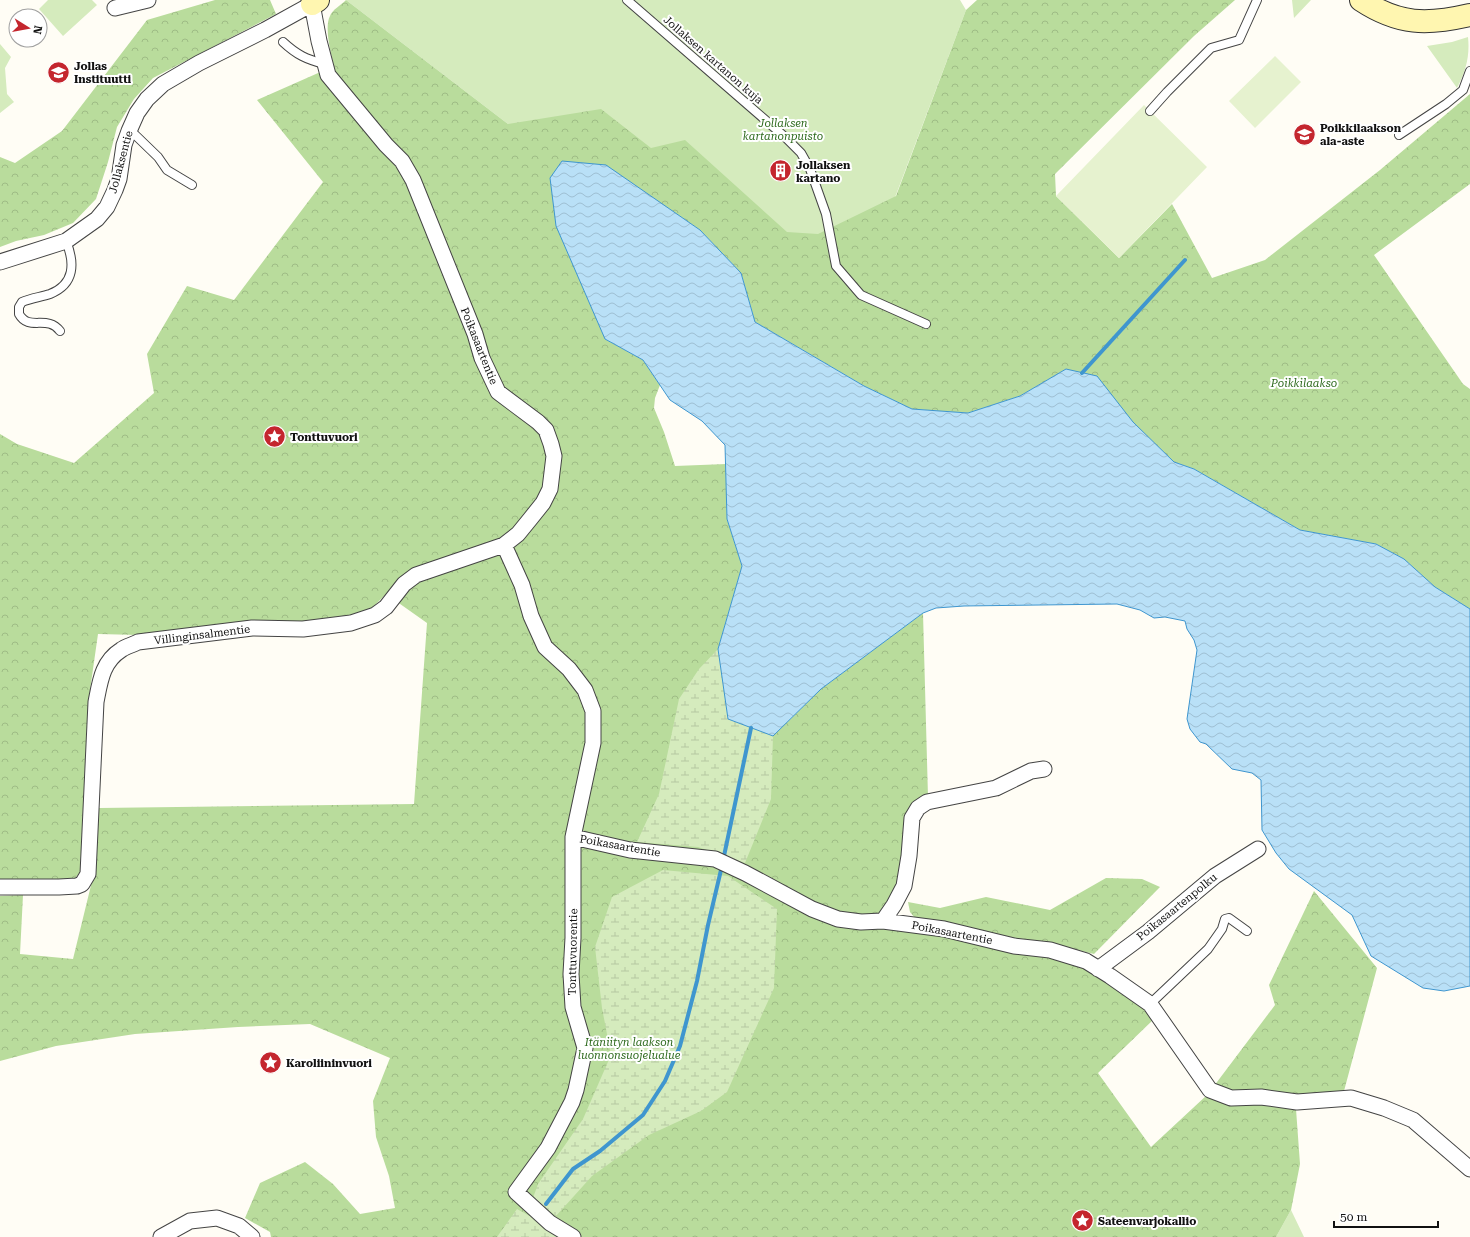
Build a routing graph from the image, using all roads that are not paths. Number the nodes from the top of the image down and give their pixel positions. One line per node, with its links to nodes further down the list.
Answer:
1 (148, 0): 6 (street)
2 (627, 0): 17 (lane, Jollaksen kartanon kuja)
3 (1257, 0): 11 (lane)
4 (1361, 0): 7 (street)
5 (315, 2): 9 (street, Poikasaartentie); 12 (street, Jollaksentie)
6 (115, 8)
7 (1470, 15)
8 (283, 42): 9 (lane)
9 (324, 64): 19 (street, Poikasaartentie)
10 (1470, 71): 13 (lane)
11 (1150, 111)
12 (130, 129): 14 (lane); 15 (street, Jollaksentie)
13 (1399, 135)
14 (192, 185)
15 (66, 242): 16 (street, Jollaksentie); 18 (lane)
16 (0, 262)
17 (926, 324)
18 (60, 331)
19 (504, 545): 21 (street, Poikasaartentie); 23 (street, Villinginsalmentie)
20 (1044, 769): 24 (street)
21 (573, 837): 24 (street, Poikasaartentie); 31 (street, Tonttuvuorentie)
22 (1258, 849): 26 (street, Poikasaartenpolku)
23 (0, 887)
24 (883, 922): 26 (street, Poikasaartentie)
25 (1247, 931): 27 (lane)
26 (1098, 969): 27 (street, Poikasaartentie)
27 (1150, 1004): 28 (street, Poikasaartentie)
28 (1470, 1170)
29 (161, 1237): 30 (street)
30 (252, 1237)
31 (573, 1237)

